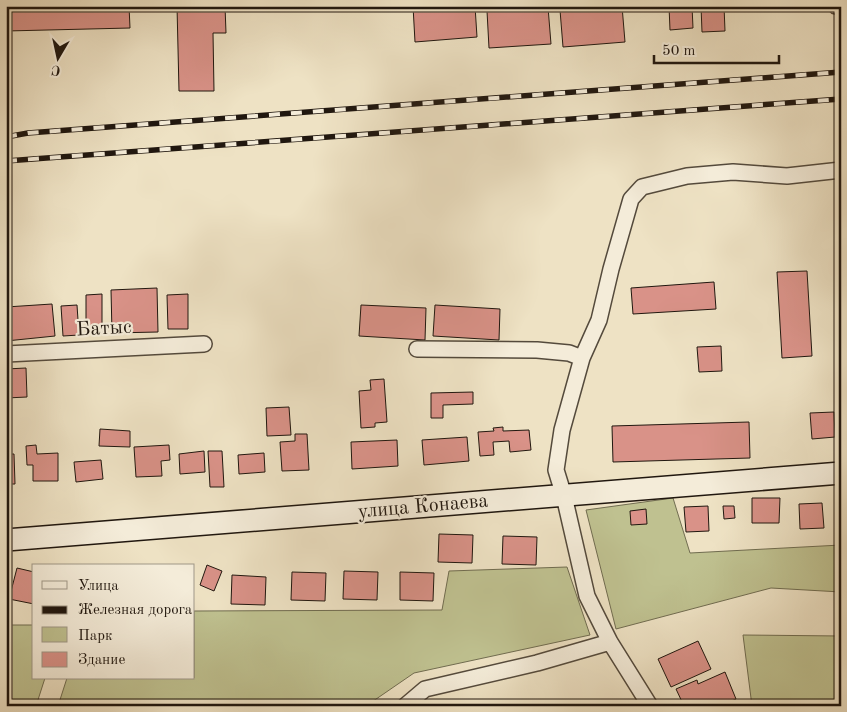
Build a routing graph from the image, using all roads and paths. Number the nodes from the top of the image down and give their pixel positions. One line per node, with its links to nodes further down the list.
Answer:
1 (836, 6): 2 (street)
2 (841, 7)
3 (841, 170): 7 (street)
4 (204, 344): 6 (street, Батыс)
5 (417, 350): 7 (street)
6 (6, 354)
7 (582, 358): 9 (street)
8 (841, 474): 9 (main road, улица Конаева)
9 (564, 496): 10 (main road, улица Конаева); 11 (street)
10 (6, 540)
11 (610, 642): 12 (street); 13 (street)
12 (404, 706)
13 (650, 706)

